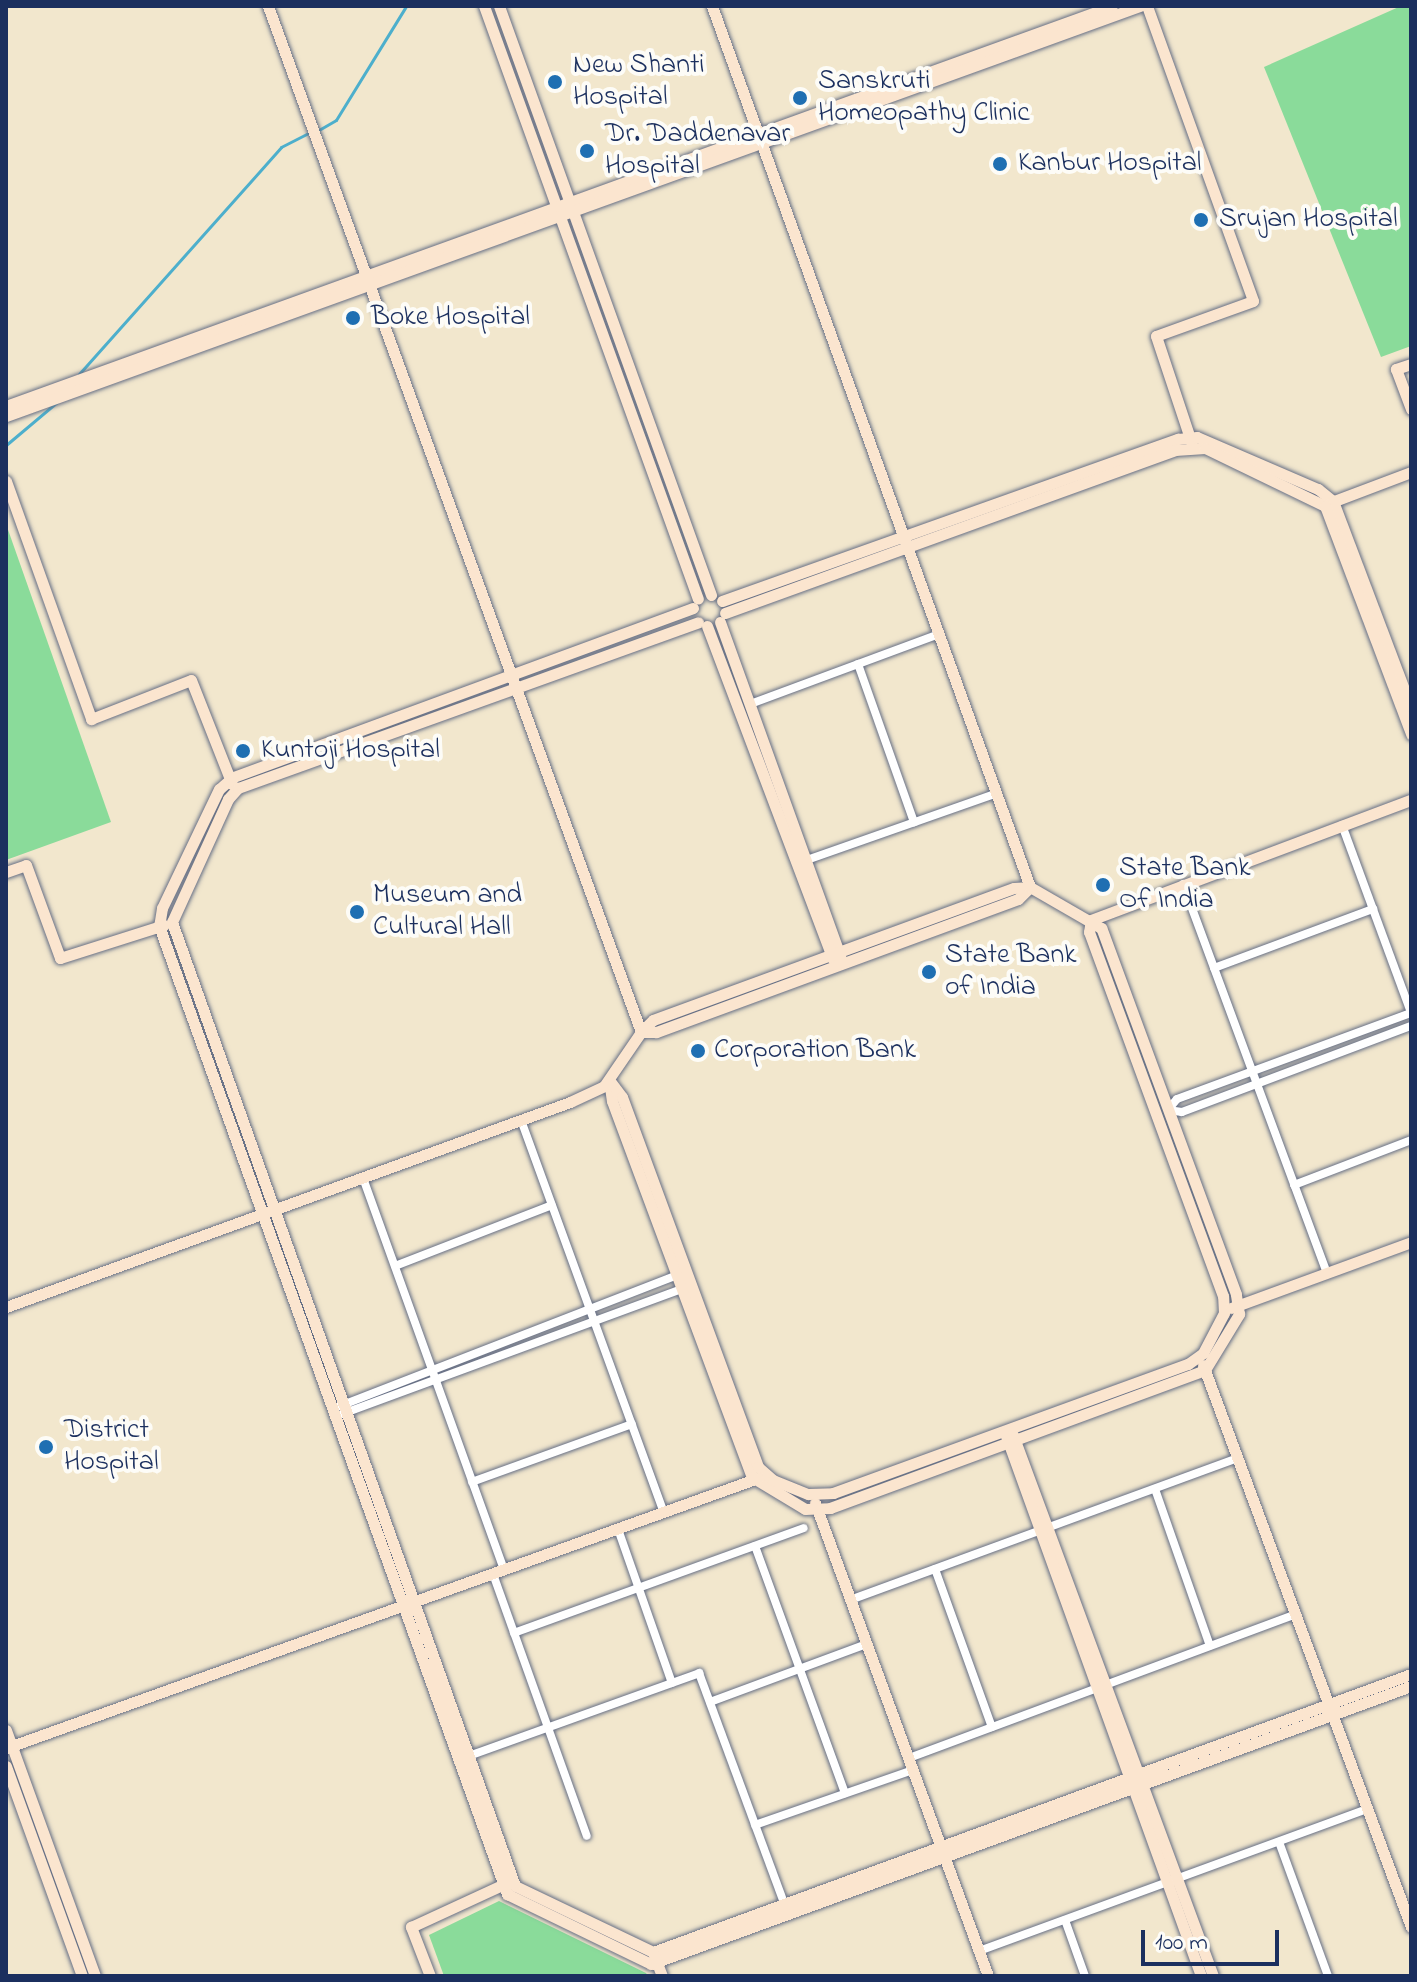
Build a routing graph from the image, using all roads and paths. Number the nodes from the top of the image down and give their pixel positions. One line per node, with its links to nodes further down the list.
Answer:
1 (268, 6): 11 (street)
2 (484, 6): 10 (street)
3 (499, 6): 9 (street)
4 (712, 6): 8 (street)
5 (1112, 6): 8 (street)
6 (1140, 6): 8 (street)
7 (1147, 6): 16 (street)
8 (759, 138): 9 (street); 20 (street)
9 (571, 206): 10 (street); 22 (street)
10 (558, 210): 11 (street); 21 (street)
11 (367, 277): 13 (street); 15 (street); 26 (street)
12 (1411, 364): 14 (street)
13 (6, 406)
14 (1411, 409)
15 (6, 416)
16 (1192, 442): 19 (street); 20 (street)
17 (1411, 472): 19 (street)
18 (6, 481): 30 (street)
19 (1329, 504): 28 (street); 29 (street)
20 (906, 541): 22 (street); 24 (street)
21 (696, 604): 22 (street); 23 (street); 26 (street)
22 (719, 608): 23 (street); 27 (street)
23 (702, 624): 26 (street); 43 (street)
24 (939, 634): 25 (street); 31 (street)
25 (858, 664): 27 (street); 33 (street)
26 (515, 682): 30 (street); 48 (street)
27 (750, 704): 35 (street)
28 (1411, 707)
29 (1411, 734)
30 (232, 786): 41 (street); 42 (street)
31 (997, 793): 33 (street); 38 (street)
32 (1411, 800): 34 (street)
33 (914, 822): 35 (street)
34 (1342, 825): 37 (street); 39 (street)
35 (807, 860): 44 (street)
36 (6, 872): 42 (street)
37 (1182, 883): 40 (street); 45 (street)
38 (1030, 887): 40 (street); 44 (street)
39 (1373, 909): 45 (street); 46 (street)
40 (1091, 920): 52 (street); 67 (street)
41 (172, 922): 42 (street); 58 (street)
42 (159, 926): 58 (street)
43 (828, 956): 44 (street); 48 (street)
44 (840, 958): 48 (street)
45 (1214, 968): 49 (street)
46 (1411, 1013): 49 (street)
47 (1411, 1026): 51 (street)
48 (641, 1032): 50 (street)
49 (1252, 1072): 51 (street); 52 (street)
50 (609, 1080): 53 (street); 62 (street); 78 (street)
51 (1257, 1084): 52 (street); 56 (street)
52 (1168, 1110): 64 (street)
53 (521, 1120): 55 (street); 57 (street)
54 (1411, 1140): 56 (street)
55 (363, 1178): 58 (street); 60 (street)
56 (1294, 1185): 61 (street)
57 (552, 1205): 60 (street); 66 (street)
58 (267, 1213): 65 (street); 73 (street)
59 (1411, 1242): 61 (street)
60 (395, 1266): 70 (street)
61 (1327, 1273): 64 (street)
62 (677, 1275): 63 (street); 66 (street)
63 (682, 1289): 68 (street); 78 (street)
64 (1238, 1306): 67 (street); 71 (street)
65 (6, 1307)
66 (590, 1309): 68 (street); 70 (street)
67 (1224, 1309): 69 (street)
68 (594, 1321): 72 (street); 74 (street)
69 (1200, 1356): 71 (street); 75 (street)
70 (431, 1369): 72 (street); 73 (street)
71 (1205, 1370): 76 (street); 77 (street)
72 (436, 1381): 73 (street); 79 (street)
73 (340, 1410): 92 (street)
74 (632, 1424): 79 (street); 83 (street)
75 (1007, 1428): 76 (street); 81 (street)
76 (1011, 1441): 82 (street); 86 (street)
77 (1239, 1458): 80 (street); 93 (street)
78 (760, 1476): 81 (street); 82 (street); 83 (street)
79 (472, 1482): 89 (street)
80 (1155, 1489): 86 (street); 96 (street)
81 (811, 1494): 82 (street)
82 (817, 1508): 91 (street)
83 (664, 1513): 85 (street)
84 (804, 1528): 87 (street)
85 (618, 1529): 89 (street); 90 (street)
86 (1043, 1530): 88 (street); 101 (street)
87 (755, 1546): 90 (street); 97 (street)
88 (935, 1569): 91 (street); 104 (street)
89 (498, 1572): 92 (street); 94 (street)
90 (638, 1588): 94 (street); 99 (street)
91 (850, 1600): 95 (street)
92 (409, 1604): 107 (street); 108 (street); 120 (street)
93 (1297, 1614): 96 (street); 103 (street)
94 (514, 1633): 105 (street)
95 (867, 1644): 97 (street); 109 (street)
96 (1210, 1646): 101 (street)
97 (800, 1669): 102 (street); 112 (street)
98 (1411, 1674): 103 (street)
99 (672, 1683): 102 (street); 105 (street)
100 (1411, 1686): 103 (street)
101 (1101, 1687): 104 (street); 111 (street)
102 (710, 1702): 114 (street)
103 (1332, 1709): 111 (street); 113 (street)
104 (992, 1727): 109 (street)
105 (548, 1728): 108 (street); 115 (street)
106 (6, 1730): 107 (street)
107 (9, 1747): 127 (street)
108 (469, 1756): 120 (street)
109 (911, 1764): 112 (street); 117 (street)
110 (6, 1766): 126 (street)
111 (1136, 1781): 117 (street); 118 (street); 119 (street)
112 (845, 1793): 114 (street)
113 (1368, 1809): 116 (street); 123 (street)
114 (755, 1825): 121 (street)
115 (587, 1836)
116 (1279, 1842): 119 (street); 134 (street)
117 (941, 1845): 118 (street); 121 (street)
118 (945, 1858): 124 (street); 125 (street)
119 (1172, 1881): 122 (street); 132 (street); 133 (street)
120 (508, 1883): 125 (street); 128 (street)
121 (784, 1903): 125 (street)
122 (1065, 1920): 124 (street); 131 (street)
123 (1411, 1927)
124 (979, 1951): 130 (street)
125 (655, 1957): 129 (street)
126 (82, 1976)
127 (95, 1976)
128 (430, 1976)
129 (662, 1976)
130 (988, 1976)
131 (1085, 1976)
132 (1201, 1976)
133 (1213, 1976)
134 (1328, 1976)

